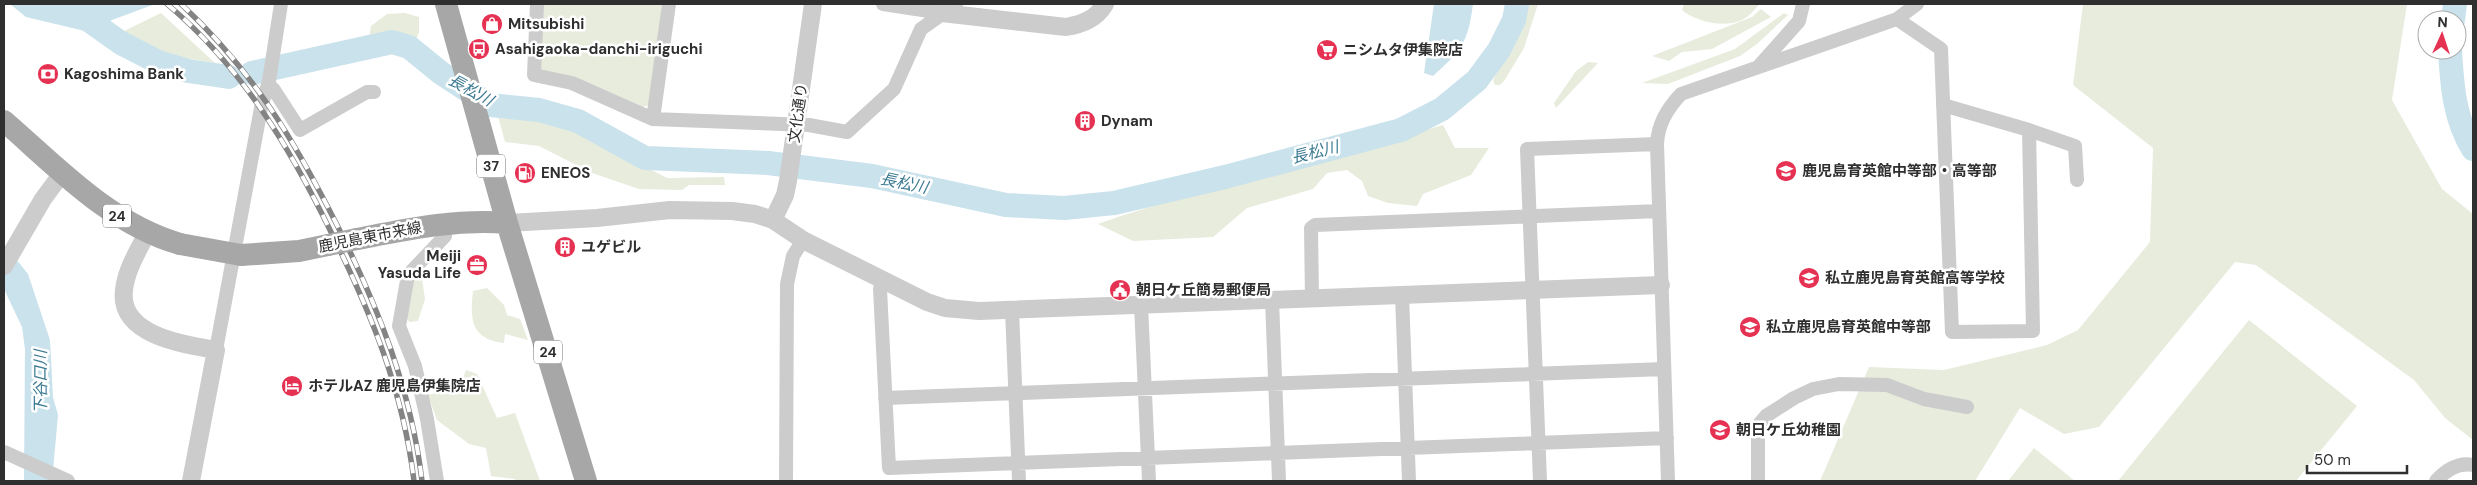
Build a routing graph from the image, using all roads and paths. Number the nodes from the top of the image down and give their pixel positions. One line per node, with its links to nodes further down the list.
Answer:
1 (281, 4): 13 (street)
2 (446, 4): 27 (main road, 37)
3 (537, 4): 16 (street)
4 (669, 4): 16 (street)
5 (813, 4): 18 (street, 文化通り)
6 (883, 4): 10 (street)
7 (1105, 4): 10 (street)
8 (1804, 4): 12 (street)
9 (1917, 4): 11 (street)
10 (949, 8): 18 (street)
11 (1897, 19): 12 (street); 15 (street)
12 (1759, 66): 20 (street)
13 (268, 82): 14 (street); 39 (street)
14 (374, 92)
15 (1943, 105): 19 (street); 19 (street)
16 (653, 118): 18 (street)
17 (4, 121): 21 (main road, 鹿児島東市来線 / 24)
18 (796, 128): 25 (street, 文化通り)
19 (2029, 130): 22 (street)
20 (1657, 144): 23 (street); 24 (street)
21 (63, 172): 28 (main road, 鹿児島東市来線 / 24); 30 (street)
22 (2077, 180)
23 (1658, 211): 24 (street); 32 (street)
24 (1529, 216): 33 (street); 35 (street)
25 (773, 220): 27 (street); 29 (street)
26 (442, 223): 27 (main road, 鹿児島東市来線 / 24); 28 (main road, 鹿児島東市来線 / 24, bridge); 58 (street)
27 (507, 223): 59 (main road, 24)
28 (147, 233): 39 (street)
29 (803, 240): 31 (street); 60 (street)
30 (4, 266)
31 (882, 281): 38 (street); 46 (street)
32 (1661, 285): 33 (street); 40 (street)
33 (1531, 290): 34 (street); 41 (street)
34 (1402, 295): 35 (street); 42 (street)
35 (1312, 298): 36 (street)
36 (1272, 300): 37 (street); 43 (street)
37 (1141, 305): 38 (street); 44 (street)
38 (1012, 310): 45 (street)
39 (216, 350): 57 (street)
40 (1664, 369): 41 (street); 48 (street)
41 (1535, 374): 42 (street); 49 (street)
42 (1405, 379): 43 (street); 50 (street)
43 (1275, 384): 44 (street); 51 (street)
44 (1145, 389): 45 (street); 53 (street)
45 (1016, 394): 46 (street); 54 (street)
46 (885, 398): 54 (street)
47 (1967, 407): 67 (street)
48 (1667, 438): 49 (street); 66 (street)
49 (1538, 443): 50 (street); 65 (street)
50 (1407, 447): 51 (street); 64 (street)
51 (1278, 453): 53 (street); 63 (street)
52 (9, 454): 56 (street)
53 (1148, 458): 54 (street); 62 (street)
54 (1018, 463): 61 (street)
55 (2473, 465): 68 (street)
56 (64, 480)
57 (191, 481)
58 (437, 481)
59 (586, 481)
60 (786, 481)
61 (1019, 481)
62 (1149, 481)
63 (1279, 481)
64 (1409, 481)
65 (1540, 481)
66 (1668, 481)
67 (1758, 481)
68 (2436, 481)

